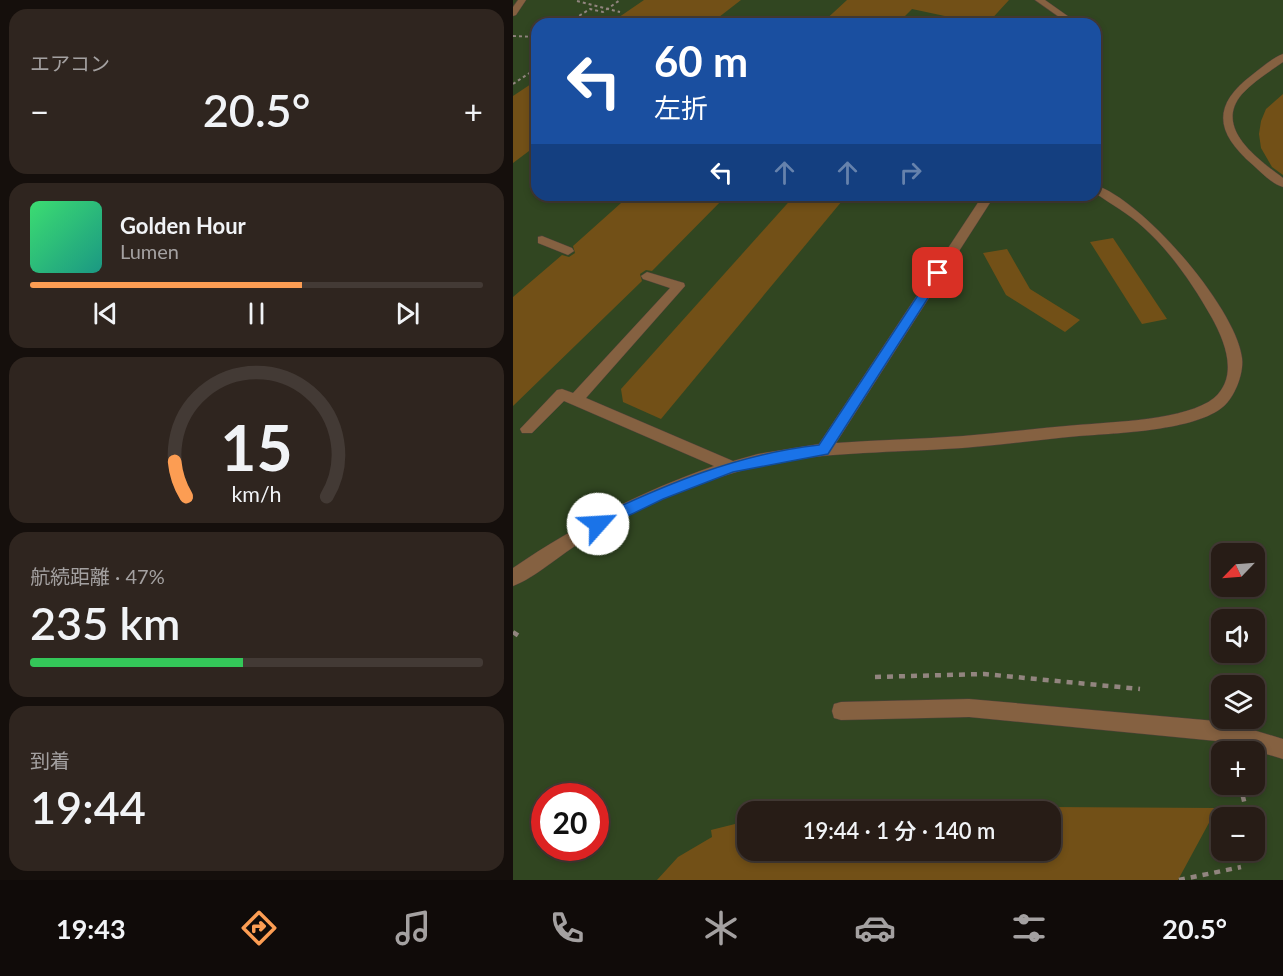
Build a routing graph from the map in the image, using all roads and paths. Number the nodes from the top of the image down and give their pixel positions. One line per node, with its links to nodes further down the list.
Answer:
1 (522, 0): 7 (lane)
2 (620, 0): 5 (path)
3 (1039, 0): 9 (lane)
4 (577, 1): 5 (path)
5 (607, 9): 6 (path); 8 (path)
6 (620, 12)
7 (513, 13)
8 (576, 18)
9 (1066, 18)
10 (513, 36): 11 (path)
11 (531, 37)
12 (1283, 57): 15 (lane)
13 (531, 72): 14 (path)
14 (513, 84)
15 (1283, 184)
16 (1101, 192): 23 (lane)
17 (985, 201): 23 (lane)
18 (542, 240): 19 (lane)
19 (568, 251)
20 (647, 276): 21 (lane)
21 (576, 399): 22 (lane); 24 (lane)
22 (527, 429)
23 (823, 450): 24 (lane)
24 (732, 467): 25 (lane)
25 (513, 578)
26 (513, 632): 27 (path)
27 (519, 636)
28 (875, 677): 29 (path)
29 (1140, 689)
30 (841, 711): 31 (lane)
31 (1283, 749)
32 (1241, 867): 33 (path)
33 (1179, 880)

